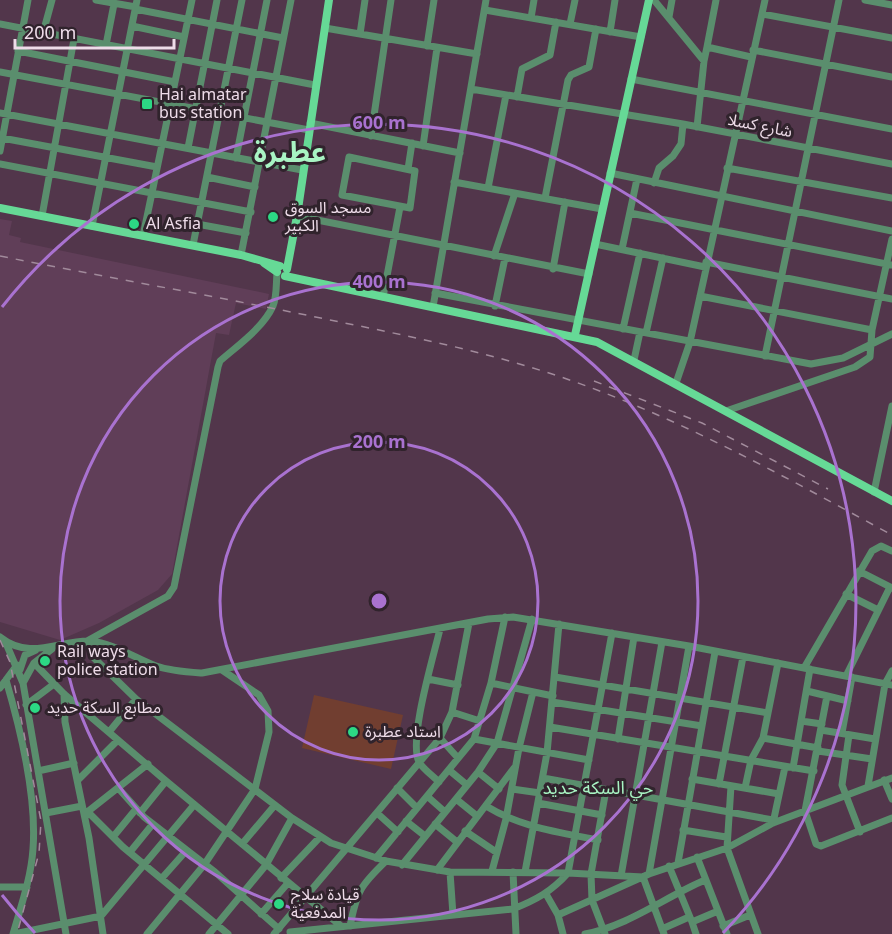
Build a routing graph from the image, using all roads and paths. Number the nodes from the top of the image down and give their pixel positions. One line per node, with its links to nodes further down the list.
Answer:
1 (28, 0): 40 (street)
2 (52, 0): 43 (street)
3 (96, 0): 24 (street)
4 (192, 0): 31 (street)
5 (217, 0): 34 (street)
6 (242, 0): 37 (street)
7 (267, 0): 44 (street)
8 (291, 0): 48 (street)
9 (330, 0): 38 (main road)
10 (365, 0): 45 (street)
11 (391, 0): 51 (street)
12 (434, 0): 53 (street)
13 (486, 0): 27 (street)
14 (534, 0): 30 (street)
15 (574, 0): 35 (street)
16 (615, 0): 42 (street)
17 (649, 0): 47 (main road)
18 (654, 0): 29 (street)
19 (672, 0): 29 (street)
20 (716, 0): 54 (street)
21 (765, 0): 28 (street)
22 (839, 0): 39 (street)
23 (865, 0): 26 (street)
24 (114, 4): 25 (street); 52 (street)
25 (136, 5): 31 (street); 36 (street)
26 (892, 5)
27 (484, 10): 30 (street); 58 (street)
28 (762, 14): 39 (street); 59 (street)
29 (669, 17): 62 (street)
30 (531, 18): 32 (street)
31 (188, 19): 34 (street); 46 (street)
32 (556, 22): 35 (street); 80 (street)
33 (0, 24): 40 (street)
34 (212, 24): 37 (street); 63 (street)
35 (570, 24): 41 (street)
36 (132, 26): 46 (street); 56 (street)
37 (237, 28): 44 (street); 65 (street)
38 (325, 28): 45 (street); 75 (main road)
39 (834, 28): 49 (street); 64 (street)
40 (22, 29): 43 (street); 57 (street)
41 (596, 29): 42 (street); 83 (street)
42 (610, 32): 47 (street)
43 (43, 33): 50 (street)
44 (260, 33): 48 (street); 68 (street)
45 (360, 34): 51 (street)
46 (184, 37): 60 (street)
47 (640, 37): 72 (main road)
48 (283, 38): 70 (street)
49 (892, 38)
50 (74, 39): 52 (street); 61 (street)
51 (385, 39): 53 (street); 97 (street)
52 (106, 45): 56 (street)
53 (427, 46): 55 (street)
54 (707, 47): 59 (street); 62 (street)
55 (437, 48): 58 (street); 102 (street)
56 (127, 49): 60 (street); 67 (street)
57 (18, 51): 61 (street); 69 (street)
58 (477, 54): 76 (street)
59 (752, 54): 64 (street); 81 (street)
60 (179, 60): 63 (street); 73 (street)
61 (70, 61): 67 (street); 74 (street)
62 (704, 61): 77 (street)
63 (204, 64): 65 (street); 84 (street)
64 (826, 65): 71 (street); 87 (street)
65 (229, 68): 68 (street); 86 (street)
66 (0, 72): 69 (street)
67 (122, 72): 73 (street); 78 (street)
68 (253, 72): 70 (street); 89 (street)
69 (14, 75): 74 (street); 85 (street)
70 (276, 77): 75 (street); 90 (street)
71 (892, 77)
72 (631, 79): 77 (street); 88 (main road)
73 (175, 82): 82 (street)
74 (66, 85): 78 (street); 91 (street)
75 (315, 85): 93 (main road)
76 (471, 89): 79 (street, شارع كسلا); 108 (street)
77 (702, 93): 81 (street); 94 (street)
78 (118, 94): 82 (street); 96 (street)
79 (506, 95): 80 (street, شارع كسلا); 127 (street)
80 (517, 97): 83 (street, شارع كسلا)
81 (741, 100): 87 (street); 98 (street)
82 (170, 105): 84 (street); 100 (street)
83 (564, 106): 88 (street, شارع كسلا); 131 (street)
84 (195, 110): 86 (street); 104 (street)
85 (3, 114): 91 (street); 99 (street)
86 (220, 114): 89 (street); 107 (street)
87 (816, 114): 95 (street); 105 (street)
88 (623, 115): 92 (street, شارع كسلا); 118 (main road)
89 (244, 118): 90 (street); 110 (street)
90 (267, 122): 93 (street); 111 (street)
91 (59, 124): 96 (street); 103 (street)
92 (683, 124): 94 (street, شارع كسلا); 124 (street)
93 (309, 127): 97 (street); 117 (main road)
94 (697, 127): 98 (street, شارع كسلا)
95 (892, 129)
96 (111, 133): 100 (street); 109 (street)
97 (371, 135): 101 (street)
98 (734, 135): 105 (street, شارع كسلا); 116 (street)
99 (2, 138): 103 (street); 106 (street)
100 (163, 143): 104 (street); 114 (street)
101 (412, 143): 102 (street); 115 (street)
102 (423, 146): 108 (street)
103 (55, 148): 109 (street); 119 (street)
104 (189, 148): 107 (street)
105 (808, 149): 113 (street, شارع كسلا); 122 (street)
106 (0, 151)
107 (212, 152): 110 (street); 120 (street)
108 (460, 153): 123 (street)
109 (106, 157): 114 (street); 125 (street)
110 (236, 158): 111 (street)
111 (260, 163): 117 (street); 126 (street)
112 (0, 164): 119 (street)
113 (892, 164)
114 (157, 167): 128 (street)
115 (408, 168): 135 (street); 135 (street)
116 (727, 168): 122 (street); 130 (street)
117 (302, 170): 142 (main road)
118 (610, 173): 121 (street); 137 (main road)
119 (50, 174): 125 (street); 141 (street)
120 (207, 177): 126 (street); 134 (street)
121 (637, 180): 124 (street); 139 (street)
122 (801, 181): 132 (street); 140 (street)
123 (454, 182): 127 (street); 153 (street)
124 (654, 183): 130 (street)
125 (100, 185): 128 (street); 144 (street)
126 (255, 187): 138 (street)
127 (488, 188): 129 (street)
128 (152, 193): 134 (street); 148 (street)
129 (515, 193): 131 (street); 158 (street)
130 (720, 197): 140 (street); 145 (street)
131 (545, 198): 133 (street)
132 (892, 198)
133 (565, 202): 137 (street); 163 (street)
134 (201, 203): 138 (street); 143 (street)
135 (400, 207): 149 (street)
136 (0, 208): 141 (main road)
137 (602, 209): 151 (main road)
138 (251, 212): 147 (street)
139 (630, 213): 145 (street); 155 (street)
140 (795, 213): 146 (street); 154 (street)
141 (42, 216): 144 (main road)
142 (297, 216): 149 (street); 164 (main road)
143 (197, 224): 147 (street); 152 (street)
144 (92, 226): 148 (main road)
145 (713, 230): 154 (street); 161 (street)
146 (892, 231)
147 (246, 233): 157 (street)
148 (143, 236): 152 (main road)
149 (395, 236): 153 (street); 170 (street)
150 (892, 239): 162 (street)
151 (595, 244): 155 (street); 165 (main road)
152 (193, 245): 157 (main road)
153 (443, 246): 158 (street); 167 (street)
154 (788, 246): 162 (street); 166 (street)
155 (622, 249): 156 (street)
156 (640, 253): 160 (street); 176 (street)
157 (241, 255): 164 (main road)
158 (494, 256): 159 (street)
159 (505, 258): 163 (street); 172 (street)
160 (663, 258): 161 (street); 178 (street)
161 (706, 265): 166 (street); 168 (street)
162 (889, 265): 169 (street)
163 (553, 269): 165 (street)
164 (282, 271): 170 (main road); 203 (street)
165 (590, 274): 175 (main road)
166 (781, 277): 169 (street); 174 (street)
167 (435, 293): 172 (street); 173 (street)
168 (700, 296): 174 (street); 181 (street)
169 (879, 296): 171 (street); 177 (street)
170 (383, 297): 173 (main road)
171 (892, 298)
172 (495, 306): 175 (street)
173 (433, 307): 180 (main road)
174 (774, 310): 177 (street); 183 (street)
175 (578, 322): 176 (street); 180 (main road)
176 (623, 329): 178 (street)
177 (872, 330): 182 (street)
178 (643, 333): 181 (street); 184 (street)
179 (892, 334): 182 (street)
180 (575, 335): 184 (main road)
181 (690, 342): 183 (street); 185 (street)
182 (873, 345): 183 (street); 187 (street)
183 (765, 356)
184 (634, 360): 185 (main road)
185 (676, 383): 187 (main road)
186 (892, 406): 188 (street)
187 (726, 411): 188 (main road)
188 (874, 492): 189 (main road)
189 (892, 501)
190 (892, 551): 191 (street)
191 (859, 571): 192 (street); 193 (street)
192 (891, 588): 194 (street)
193 (846, 594): 194 (street); 213 (street)
194 (878, 610): 217 (street)
195 (505, 617): 196 (street); 197 (street); 221 (street)
196 (532, 619): 198 (street); 227 (street)
197 (469, 623): 199 (street); 223 (street)
198 (559, 624): 200 (street); 216 (street)
199 (440, 629): 214 (street); 218 (street)
200 (612, 633): 201 (street); 224 (street)
201 (634, 637): 204 (street); 228 (street)
202 (3, 639): 206 (street); 212 (street)
203 (87, 641): 207 (street); 214 (street); 235 (street)
204 (662, 642): 205 (street); 231 (street)
205 (688, 646): 208 (street); 234 (street)
206 (38, 649): 207 (street); 212 (street)
207 (52, 649): 210 (street)
208 (716, 652): 209 (street); 238 (street)
209 (742, 657): 211 (street); 240 (street)
210 (34, 663): 220 (street); 222 (street)
211 (778, 663): 213 (street); 243 (street)
212 (18, 669): 219 (street); 220 (street)
213 (807, 669): 217 (street); 229 (street)
214 (222, 670): 298 (street)
215 (892, 671): 225 (street)
216 (555, 677): 224 (street); 236 (street)
217 (849, 677): 225 (street); 237 (street)
218 (428, 679): 223 (street); 276 (street)
219 (6, 680): 226 (street); 375 (street)
220 (22, 683): 239 (street)
221 (490, 683): 227 (street); 246 (street)
222 (54, 684): 232 (street); 239 (street)
223 (458, 685): 242 (street)
224 (603, 685): 228 (street); 241 (street)
225 (888, 685): 259 (street)
226 (0, 687)
227 (513, 688): 230 (street); 261 (street)
228 (626, 689): 231 (street); 244 (street)
229 (807, 691): 233 (street); 247 (street)
230 (533, 692): 236 (street); 265 (street)
231 (654, 693): 234 (street); 245 (street)
232 (64, 694): 252 (street); 275 (street)
233 (827, 696): 237 (street); 251 (street)
234 (680, 697): 238 (street); 248 (street)
235 (136, 699): 252 (street); 298 (street)
236 (553, 699): 241 (street); 250 (street)
237 (848, 701): 253 (street)
238 (707, 702): 240 (street); 249 (street)
239 (26, 705): 281 (street)
240 (733, 706): 243 (street); 269 (street)
241 (598, 709): 244 (street); 254 (street)
242 (452, 712): 246 (street); 255 (street)
243 (768, 713): 256 (street)
244 (622, 714): 245 (street); 258 (street)
245 (650, 718): 248 (street); 262 (street)
246 (480, 721): 257 (street)
247 (801, 721): 251 (street); 263 (street)
248 (675, 722): 249 (street); 264 (street)
249 (702, 726): 267 (street)
250 (550, 727): 254 (street); 268 (street)
251 (822, 727): 253 (street); 266 (street)
252 (110, 732): 260 (street)
253 (846, 734): 259 (street); 270 (street)
254 (593, 735): 258 (street); 273 (street)
255 (440, 738): 271 (street); 276 (street)
256 (763, 738): 263 (street); 274 (street)
257 (474, 739): 261 (street); 271 (street)
258 (618, 739): 262 (street)
259 (875, 739): 272 (street)
260 (118, 740): 277 (street); 287 (street)
261 (497, 743): 265 (street); 283 (street)
262 (646, 743): 264 (street); 305 (street)
263 (797, 745): 266 (street); 279 (street)
264 (671, 747): 267 (street); 309 (street)
265 (519, 748): 268 (street); 278 (street)
266 (818, 749): 270 (street); 282 (street)
267 (698, 752): 269 (street); 285 (street)
268 (547, 753): 273 (street); 284 (street)
269 (724, 755): 274 (street); 290 (street)
270 (845, 755): 272 (street); 306 (street)
271 (458, 758): 280 (street)
272 (872, 759): 294 (street)
273 (589, 760): 292 (street)
274 (752, 760): 279 (street); 296 (street)
275 (74, 763): 281 (street); 287 (street)
276 (419, 763): 289 (street); 295 (street)
277 (148, 764): 288 (street); 297 (street)
278 (516, 766): 299 (street); 300 (street)
279 (789, 767): 282 (street); 303 (street)
280 (449, 770): 289 (street); 291 (street)
281 (38, 771): 321 (street)
282 (814, 771): 319 (street)
283 (478, 772): 291 (street); 299 (street)
284 (543, 778): 292 (street); 302 (street)
285 (692, 779): 290 (street); 313 (street)
286 (888, 779): 294 (street); 308 (street)
287 (78, 780): 316 (street)
288 (166, 781): 311 (street); 317 (street)
289 (439, 782): 304 (street)
290 (719, 784): 293 (street)
291 (467, 785): 307 (street)
292 (584, 786): 301 (street); 318 (street)
293 (731, 786): 296 (street); 323 (street)
294 (868, 786): 306 (street)
295 (397, 788): 315 (street); 322 (street)
296 (745, 788): 303 (street)
297 (119, 789): 316 (street); 317 (street)
298 (255, 789): 312 (street); 335 (street)
299 (499, 789): 314 (street)
300 (512, 789): 302 (street); 328 (street)
301 (606, 790): 305 (street); 324 (street)
302 (540, 793): 310 (street)
303 (779, 794): 330 (street)
304 (427, 796): 315 (street); 320 (street)
305 (636, 796): 309 (street); 370 (street)
306 (846, 796): 319 (street); 338 (street)
307 (456, 799): 320 (street); 325 (street)
308 (892, 799)
309 (661, 800): 313 (street); 369 (street)
310 (538, 803): 318 (street); 333 (street)
311 (194, 805): 335 (street); 344 (street)
312 (275, 805): 326 (street); 347 (street)
313 (687, 805): 323 (street); 334 (street)
314 (486, 806): 325 (street); 328 (street)
315 (417, 808): 329 (street)
316 (85, 811): 321 (street); 341 (street); 390 (street)
317 (138, 811): 332 (street); 341 (street)
318 (580, 811): 324 (street); 340 (street)
319 (805, 811): 330 (street); 338 (street)
320 (445, 812): 331 (street)
321 (46, 813): 393 (street)
322 (377, 813): 337 (street); 349 (street)
323 (728, 813): 330 (street); 343 (street)
324 (602, 815): 345 (street)
325 (477, 816): 336 (street)
326 (292, 818): 342 (street); 359 (street)
327 (892, 818): 338 (street)
328 (506, 819): 333 (street); 352 (street)
329 (406, 821): 337 (street); 339 (street)
330 (773, 821): 348 (street)
331 (435, 824): 339 (street); 346 (street)
332 (152, 825): 344 (street); 351 (street)
333 (534, 827): 340 (street); 366 (street)
334 (683, 830): 343 (street); 356 (street)
335 (227, 831): 347 (street); 358 (street)
336 (465, 831): 346 (street); 352 (street)
337 (398, 832): 354 (street)
338 (861, 832)
339 (425, 836): 360 (street)
340 (575, 836): 345 (street); 367 (street)
341 (113, 837): 351 (street)
342 (320, 837): 349 (street); 372 (street)
343 (726, 837): 348 (street)
344 (169, 838): 350 (street); 357 (street)
345 (598, 840): 368 (street)
346 (457, 842): 362 (street)
347 (242, 844): 359 (street)
348 (727, 848): 353 (street); 389 (street)
349 (347, 849): 354 (street); 381 (street)
350 (186, 851): 358 (street); 371 (street)
351 (130, 852): 357 (street)
352 (496, 852): 363 (street)
353 (696, 857): 356 (street); 373 (street)
354 (376, 858): 355 (street)
355 (386, 861): 360 (street); 396 (street)
356 (678, 863): 361 (street)
357 (146, 865): 371 (street); 390 (street)
358 (204, 865): 378 (street); 380 (street)
359 (266, 865): 372 (street); 380 (street)
360 (402, 865): 362 (street)
361 (669, 866): 369 (street); 377 (street)
362 (437, 870): 364 (street)
363 (492, 871): 364 (street); 365 (street)
364 (450, 872): 387 (street)
365 (513, 872): 366 (street); 384 (street)
366 (525, 872): 367 (street)
367 (568, 873): 368 (street); 379 (street)
368 (591, 874): 370 (street); 382 (street)
369 (646, 875): 370 (street); 382 (street); 383 (street)
370 (621, 876)
371 (162, 878): 378 (street)
372 (281, 878): 374 (street)
373 (705, 880): 377 (street); 385 (street)
374 (288, 883): 381 (street); 386 (street)
375 (27, 886): 376 (street); 401 (street)
376 (0, 887)
377 (678, 891): 383 (street); 392 (street)
378 (180, 893): 394 (street); 404 (street)
379 (546, 894): 384 (street); 388 (street)
380 (241, 896): 386 (street); 394 (street)
381 (306, 899): 391 (street); 396 (street)
382 (592, 900): 388 (street); 399 (street)
383 (653, 906): 397 (street); 399 (street)
384 (513, 909): 387 (street); 407 (street)
385 (718, 911): 392 (street); 395 (street)
386 (261, 914): 398 (street)
387 (453, 915): 396 (street)
388 (558, 915): 408 (street)
389 (750, 915): 395 (street); 412 (street)
390 (101, 916): 393 (street); 403 (street)
391 (289, 919): 398 (street); 400 (street)
392 (690, 920): 397 (street); 410 (street)
393 (65, 924): 401 (street); 402 (street)
394 (217, 924): 405 (street); 406 (street)
395 (723, 926): 411 (street)
396 (345, 928): 400 (street)
397 (663, 931)
398 (277, 932)
399 (605, 932): 409 (street)
400 (291, 933)
401 (17, 934)
402 (66, 934)
403 (103, 934)
404 (147, 934)
405 (209, 934)
406 (228, 934)
407 (516, 934)
408 (563, 934)
409 (585, 934)
410 (696, 934)
411 (727, 934)
412 (758, 934)

